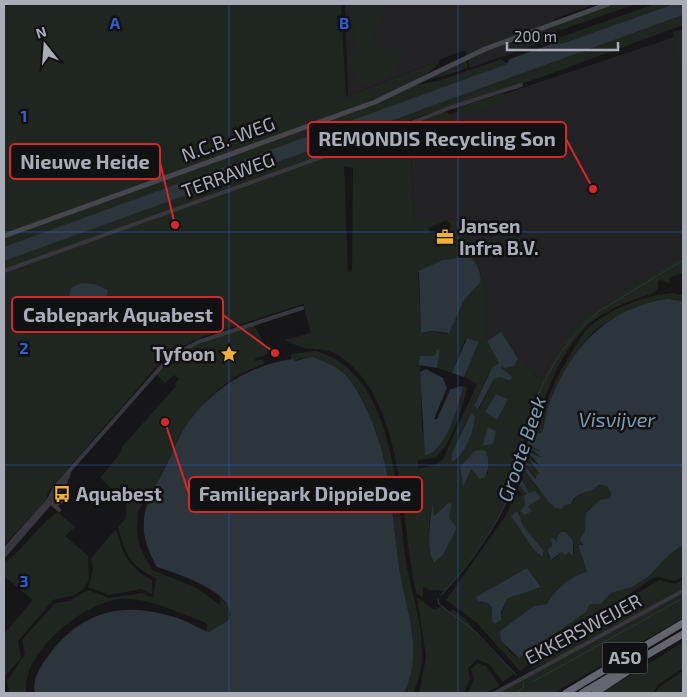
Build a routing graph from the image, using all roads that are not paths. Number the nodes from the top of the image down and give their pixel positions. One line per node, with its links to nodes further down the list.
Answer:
1 (608, 4): 3 (street, N.C.B.-WEG)
2 (521, 85): 4 (street, TERRAWEG)
3 (4, 236)
4 (4, 271)
5 (302, 308): 6 (street)
6 (69, 470): 7 (street); 7 (street)
7 (53, 499): 8 (street); 9 (street); 10 (street)
8 (59, 510)
9 (4, 550)
10 (4, 556)
11 (683, 591): 14 (street, EKKERSWEIJER)
12 (683, 623): 15 (highway, A50)
13 (683, 634): 16 (highway, A50); 17 (highway)
14 (495, 693)
15 (566, 693)
16 (582, 693)
17 (595, 693)

